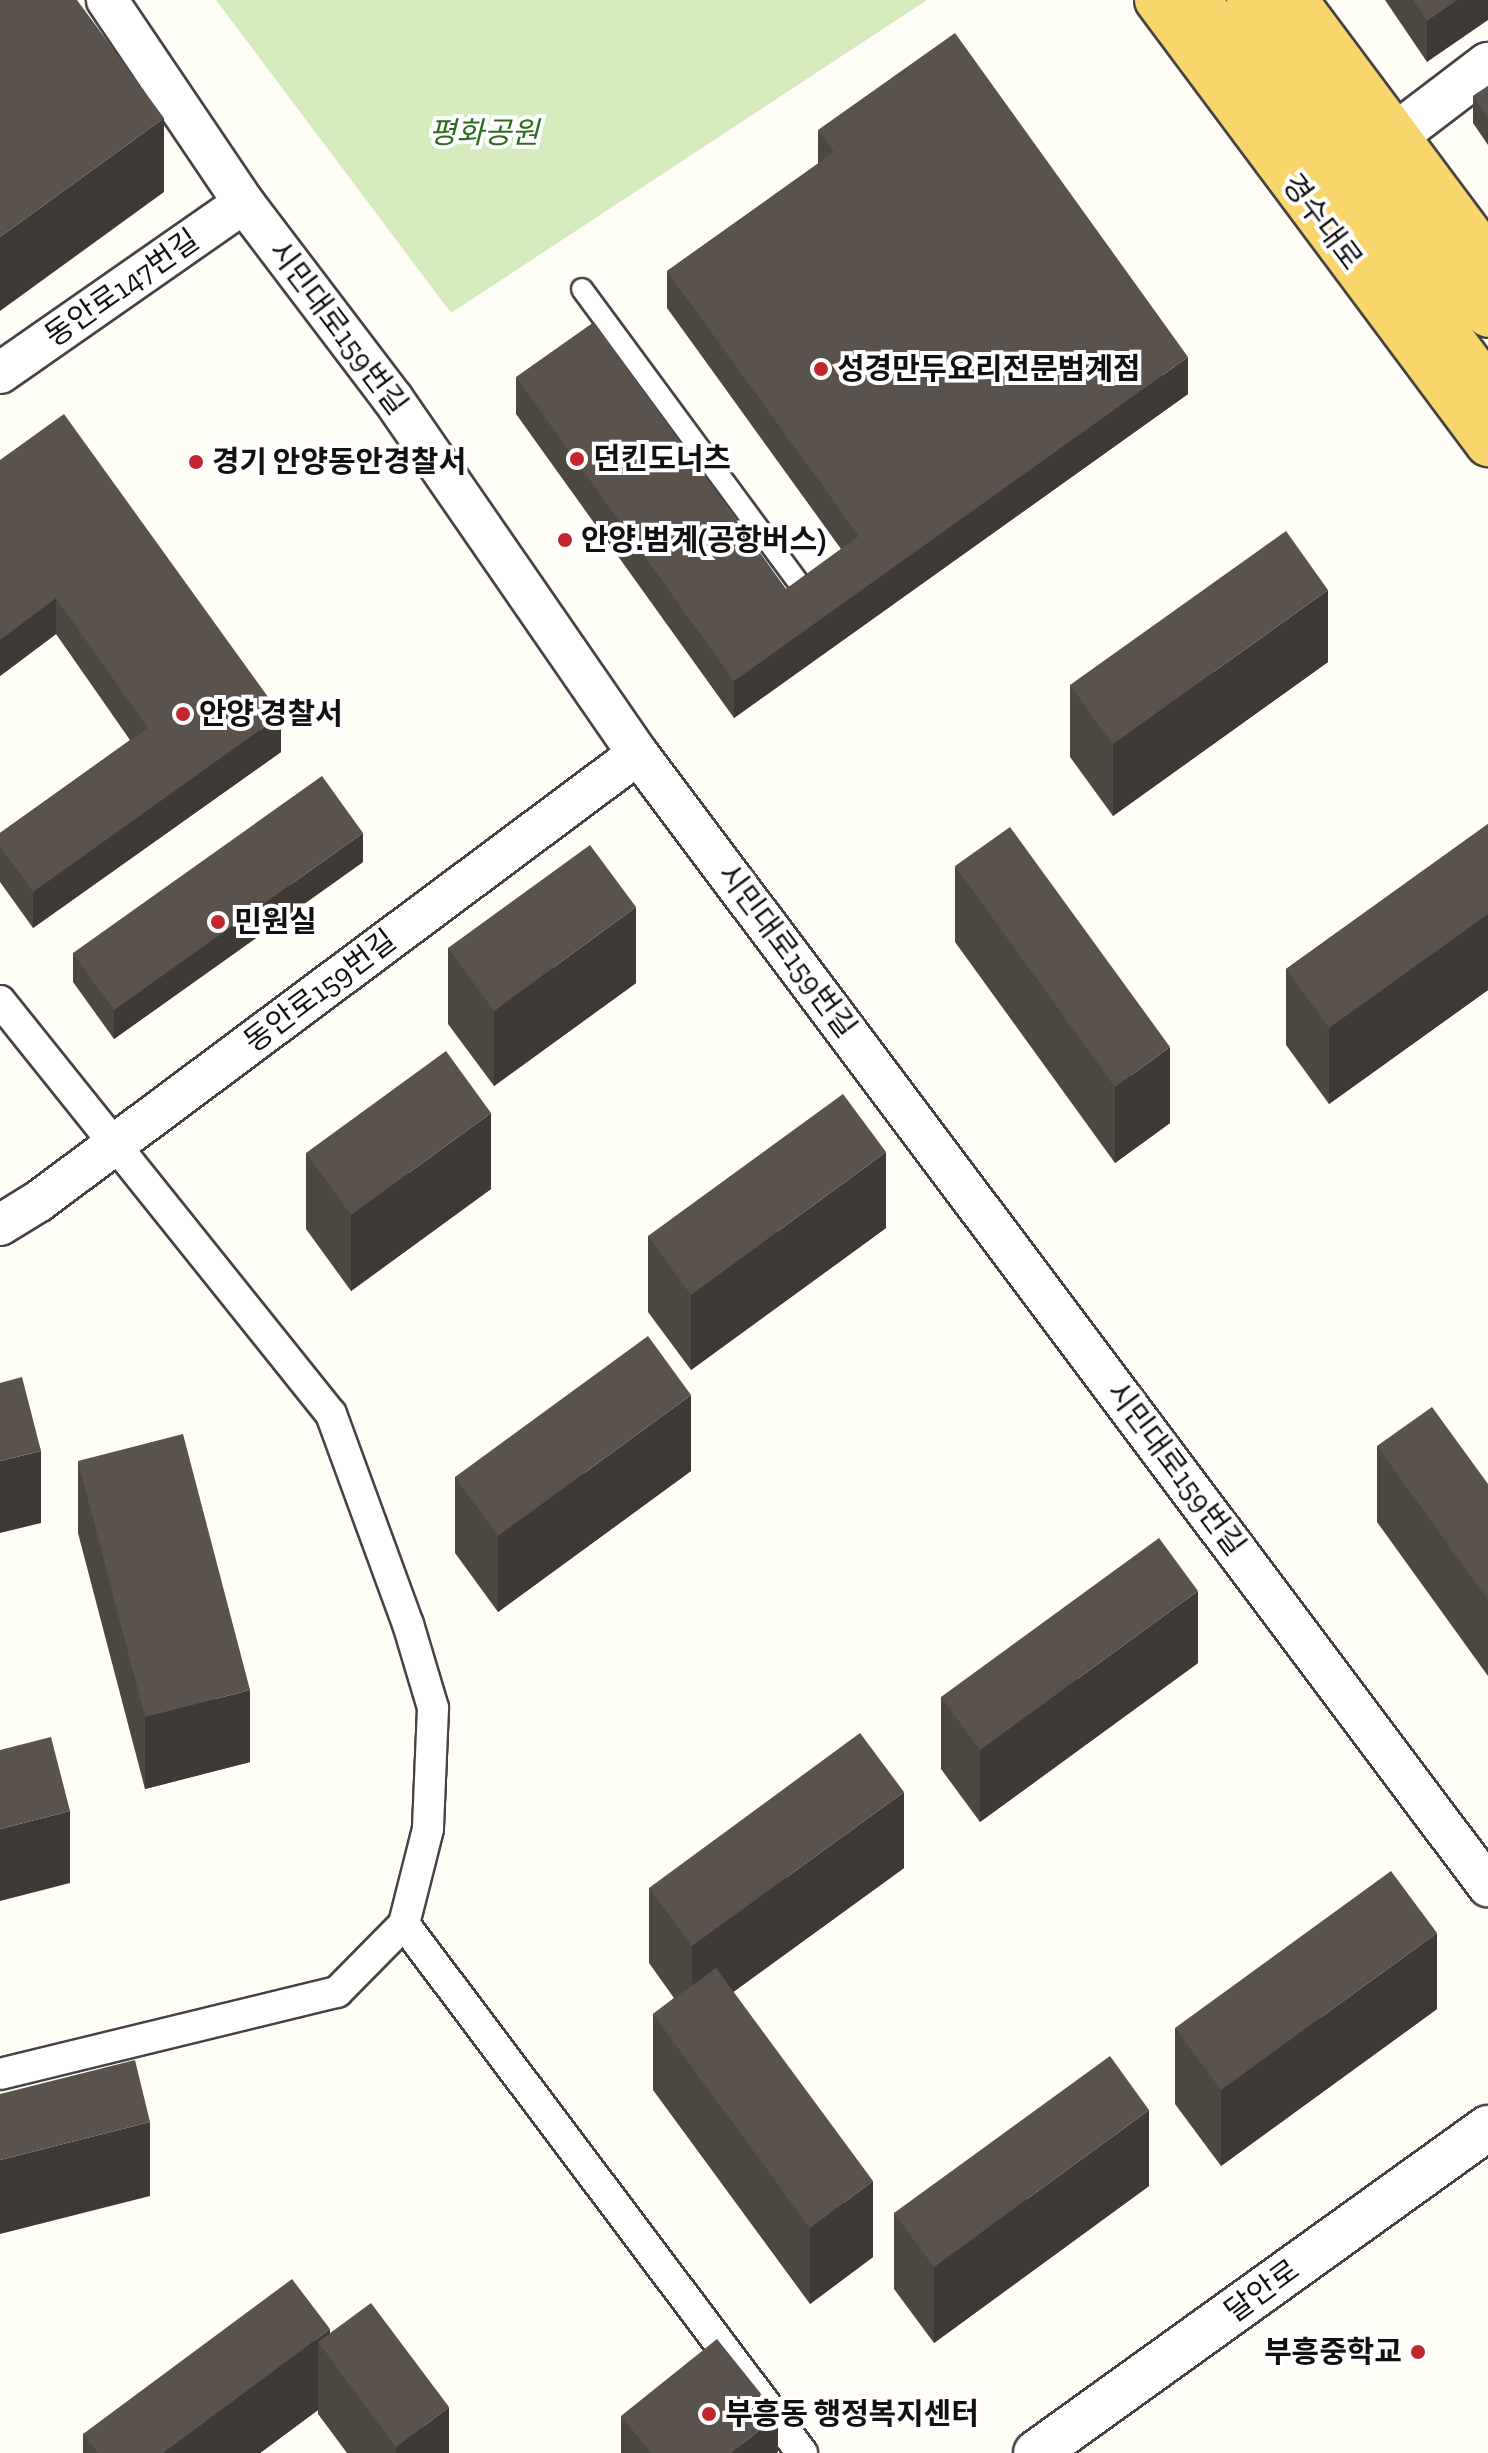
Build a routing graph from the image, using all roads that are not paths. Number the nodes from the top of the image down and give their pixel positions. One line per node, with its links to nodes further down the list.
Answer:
1 (107, 0): 8 (street, 시민대로159번길)
2 (1157, 0): 14 (main road, 경수대로)
3 (1198, 0): 13 (main road, 경수대로)
4 (1249, 0): 11 (main road)
5 (1295, 0): 7 (main road)
6 (1488, 65): 7 (street)
7 (1396, 135): 9 (main road)
8 (244, 203): 12 (street, 동안로147번길); 16 (street, 시민대로159번길)
9 (1488, 259)
10 (582, 289): 15 (lane)
11 (1488, 315)
12 (0, 373)
13 (1488, 387)
14 (1488, 444)
15 (802, 587)
16 (638, 754): 18 (street, 동안로159번길); 20 (street, 시민대로159번길)
17 (0, 1001): 18 (street)
18 (114, 1143): 19 (street, 동안로159번길); 21 (street)
19 (0, 1225)
20 (1488, 1886)
21 (404, 1924): 22 (street); 24 (street)
22 (0, 2074)
23 (1488, 2128): 25 (street, 달안로)
24 (802, 2453)
25 (1036, 2453)

